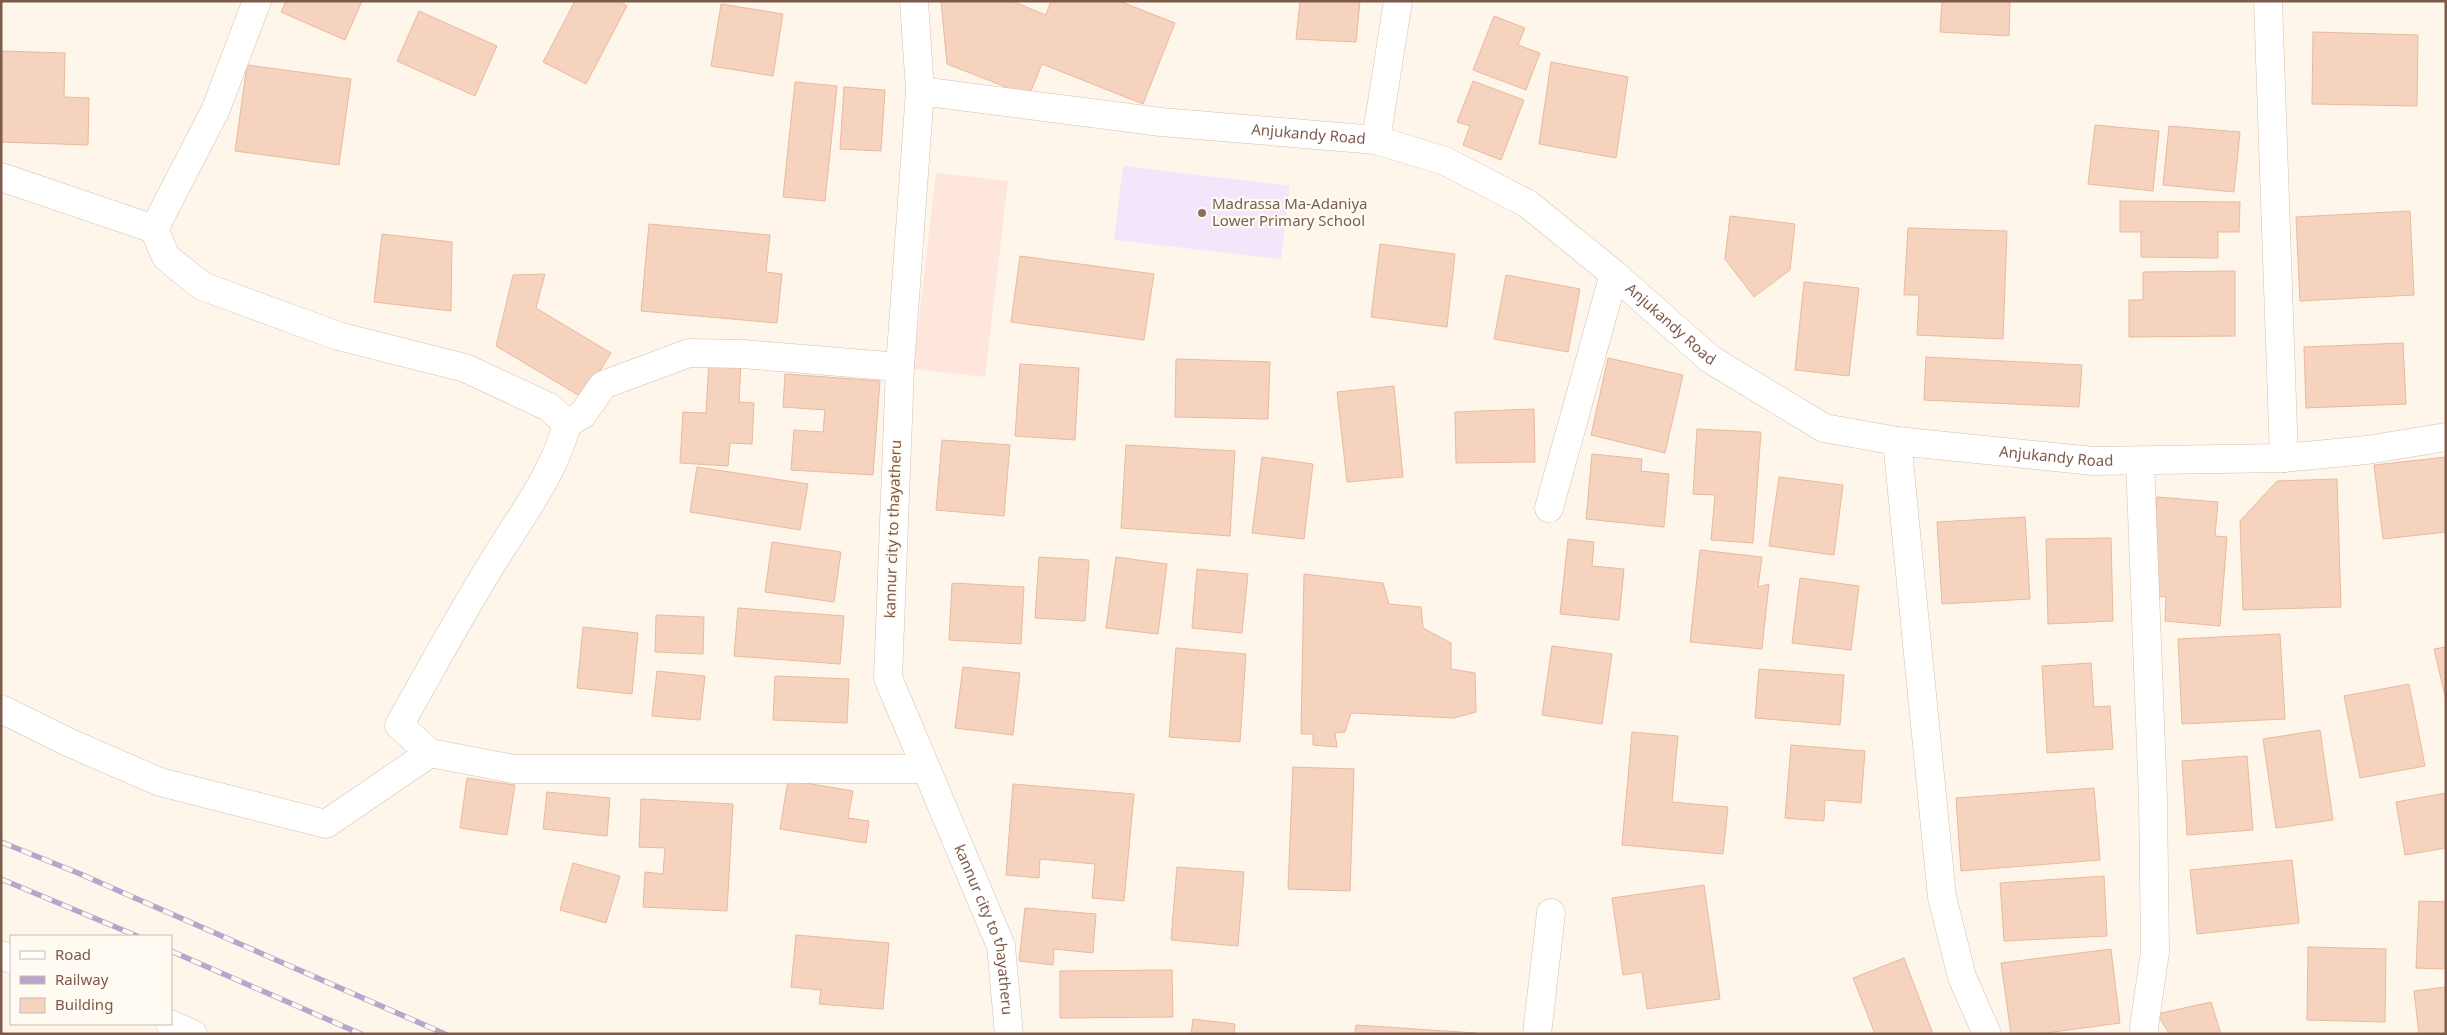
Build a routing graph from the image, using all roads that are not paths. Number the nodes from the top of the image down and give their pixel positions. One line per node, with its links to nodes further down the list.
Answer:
1 (258, 1): 8 (street)
2 (914, 1): 5 (street, kannur city to thayatheru)
3 (1398, 1): 6 (street)
4 (2268, 1): 14 (street)
5 (920, 91): 6 (street, Anjukandy Road); 10 (street, kannur city to thayatheru)
6 (1376, 140): 9 (street, Anjukandy Road)
7 (1, 177): 8 (street)
8 (154, 229): 11 (street)
9 (1614, 274): 13 (street, Anjukandy Road); 16 (street)
10 (900, 367): 11 (street); 19 (street, kannur city to thayatheru)
11 (567, 424): 18 (street)
12 (2446, 437): 14 (street, Anjukandy Road)
13 (1896, 441): 15 (street, Anjukandy Road); 25 (street)
14 (2284, 458): 15 (street, Anjukandy Road)
15 (2140, 461): 26 (street)
16 (1549, 508)
17 (1, 709): 18 (street)
18 (430, 753): 19 (street)
19 (926, 769): 23 (street, kannur city to thayatheru)
20 (1550, 913): 24 (street)
21 (172, 1025): 22 (street)
22 (194, 1034)
23 (1009, 1034)
24 (1537, 1034)
25 (1987, 1034)
26 (2145, 1034)

